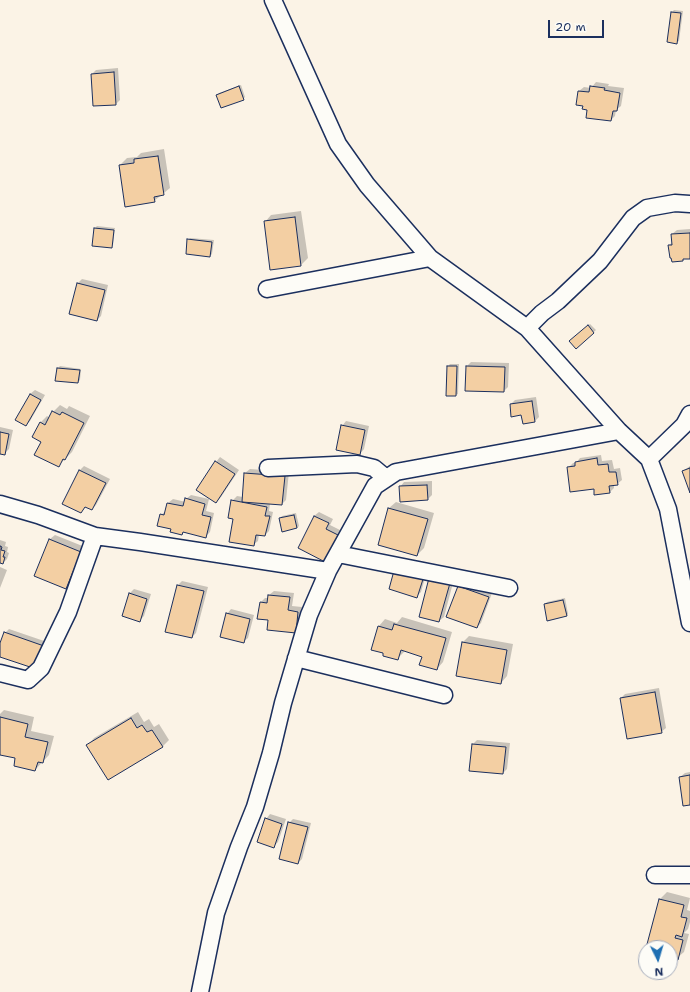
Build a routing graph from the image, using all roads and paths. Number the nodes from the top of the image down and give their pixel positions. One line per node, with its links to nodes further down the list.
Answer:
1 (275, 1): 3 (street)
2 (690, 204): 5 (street)
3 (430, 258): 4 (street); 5 (street)
4 (267, 289)
5 (527, 328): 7 (street)
6 (690, 414): 8 (street)
7 (619, 431): 8 (street); 10 (street)
8 (649, 459): 16 (street)
9 (268, 468): 10 (street)
10 (386, 478): 13 (street)
11 (0, 504): 12 (street)
12 (94, 536): 14 (street); 18 (street)
13 (338, 554): 14 (street); 15 (street)
14 (328, 571): 17 (street)
15 (509, 588)
16 (690, 623)
17 (296, 658): 19 (street); 22 (street)
18 (0, 673)
19 (444, 695)
20 (655, 875): 21 (street)
21 (690, 875)
22 (200, 992)

